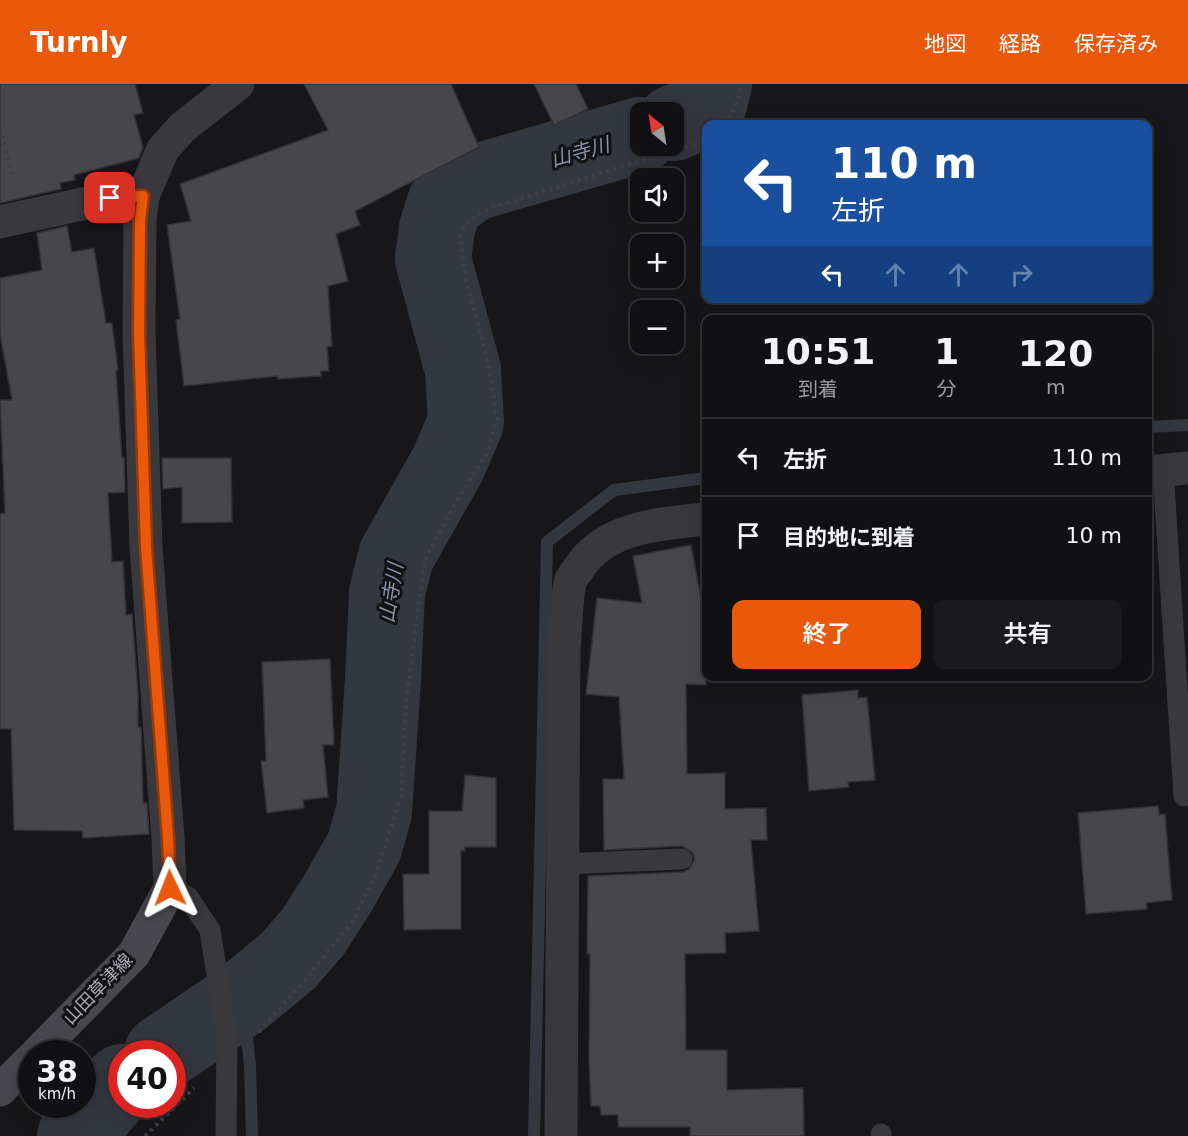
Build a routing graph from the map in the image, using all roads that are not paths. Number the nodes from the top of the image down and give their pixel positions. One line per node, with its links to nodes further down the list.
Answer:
1 (238, 84): 2 (street)
2 (143, 196): 3 (street); 9 (street)
3 (11, 220)
4 (1166, 470): 6 (lane)
5 (702, 520): 8 (street)
6 (1184, 796)
7 (682, 859): 8 (lane)
8 (563, 864): 14 (street)
9 (170, 888): 10 (main road, 山田草津線); 13 (lane)
10 (50, 1040)
11 (18, 1072): 12 (main road)
12 (0, 1090)
13 (225, 1136)
14 (561, 1136)

